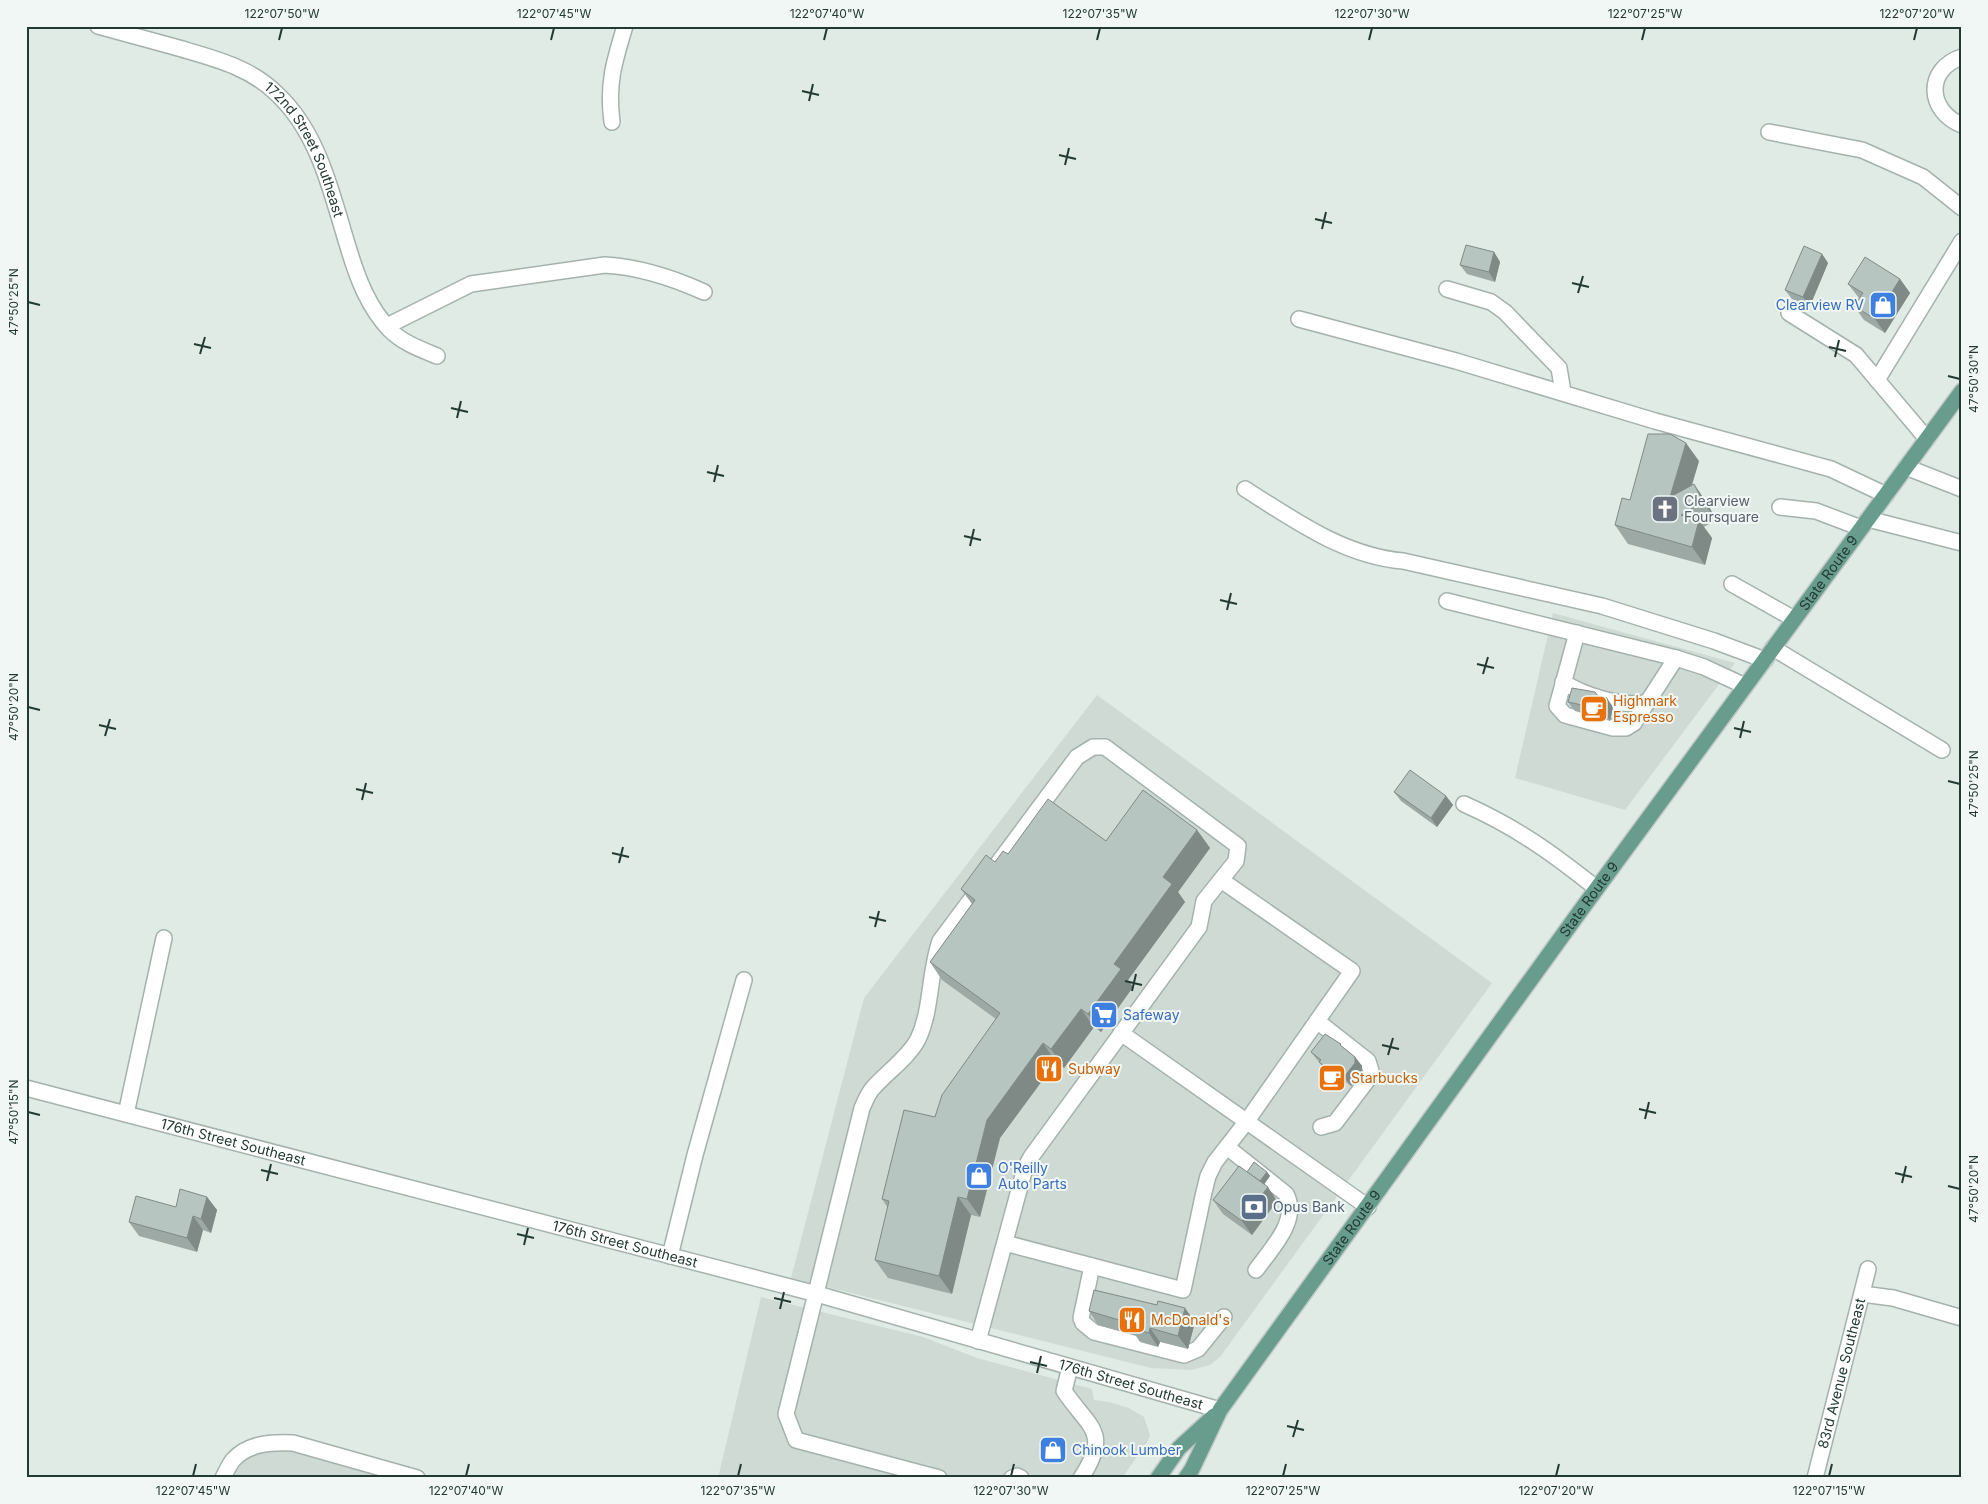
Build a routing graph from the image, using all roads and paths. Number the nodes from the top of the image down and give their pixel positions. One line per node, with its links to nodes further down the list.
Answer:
1 (98, 26): 13 (street, 172nd Street Southeast)
2 (625, 26): 4 (street)
3 (1962, 57): 5 (street)
4 (612, 122)
5 (1962, 125)
6 (1769, 132): 7 (street)
7 (1962, 208)
8 (1962, 241): 15 (street)
9 (1447, 289): 17 (street)
10 (704, 292): 13 (street)
11 (1788, 312): 15 (street)
12 (1299, 319): 17 (street)
13 (387, 326): 14 (street, 172nd Street Southeast)
14 (437, 356)
15 (1877, 380): 18 (street)
16 (1962, 391): 18 (main road, State Route 9)
17 (1563, 392): 22 (street)
18 (1926, 439): 19 (main road, State Route 9)
19 (1906, 467): 21 (street); 22 (main road, State Route 9)
20 (1245, 489): 30 (street)
21 (1962, 489)
22 (1886, 495): 24 (main road, State Route 9)
23 (1780, 507): 24 (street)
24 (1864, 524): 25 (street); 28 (main road, State Route 9)
25 (1962, 543)
26 (1732, 584): 28 (street)
27 (1447, 601): 29 (street)
28 (1794, 619): 30 (main road, State Route 9)
29 (1576, 633): 31 (street); 32 (street)
30 (1769, 654): 33 (main road, State Route 9); 35 (street)
31 (1676, 658): 33 (street); 34 (street)
32 (1563, 682): 34 (street); 34 (street)
33 (1745, 686): 38 (main road, State Route 9)
34 (1645, 703)
35 (1942, 750)
36 (1464, 804): 38 (street)
37 (1221, 880): 41 (street); 42 (street); 54 (street)
38 (1596, 888): 48 (main road, State Route 9)
39 (164, 938): 44 (street)
40 (744, 980): 50 (street)
41 (1317, 1021): 45 (street); 46 (street)
42 (1122, 1033): 45 (street); 49 (street)
43 (26, 1088): 44 (street, 176th Street Southeast)
44 (126, 1114): 50 (street, 176th Street Southeast)
45 (1247, 1121): 47 (street); 48 (street)
46 (1321, 1127)
47 (1227, 1147): 51 (street); 53 (street)
48 (1368, 1206): 60 (main road, State Route 9)
49 (1005, 1243): 51 (street); 58 (street)
50 (670, 1256): 54 (street, 176th Street Southeast)
51 (1092, 1266): 56 (street)
52 (1868, 1269): 55 (street, 83rd Avenue Southeast)
53 (1256, 1270)
54 (817, 1294): 58 (street, 176th Street Southeast); 63 (street)
55 (1862, 1294): 57 (street); 69 (street, 83rd Avenue Southeast)
56 (1224, 1317)
57 (1962, 1318)
58 (978, 1341): 59 (street, 176th Street Southeast)
59 (1070, 1367): 60 (street, 176th Street Southeast); 66 (street)
60 (1220, 1410): 67 (main road, State Route 9); 68 (main road, State Route 9)
61 (223, 1478): 62 (street)
62 (417, 1478)
63 (939, 1478)
64 (1012, 1478): 65 (street)
65 (1021, 1478)
66 (1081, 1478)
67 (1158, 1478)
68 (1186, 1478)
69 (1815, 1478)

